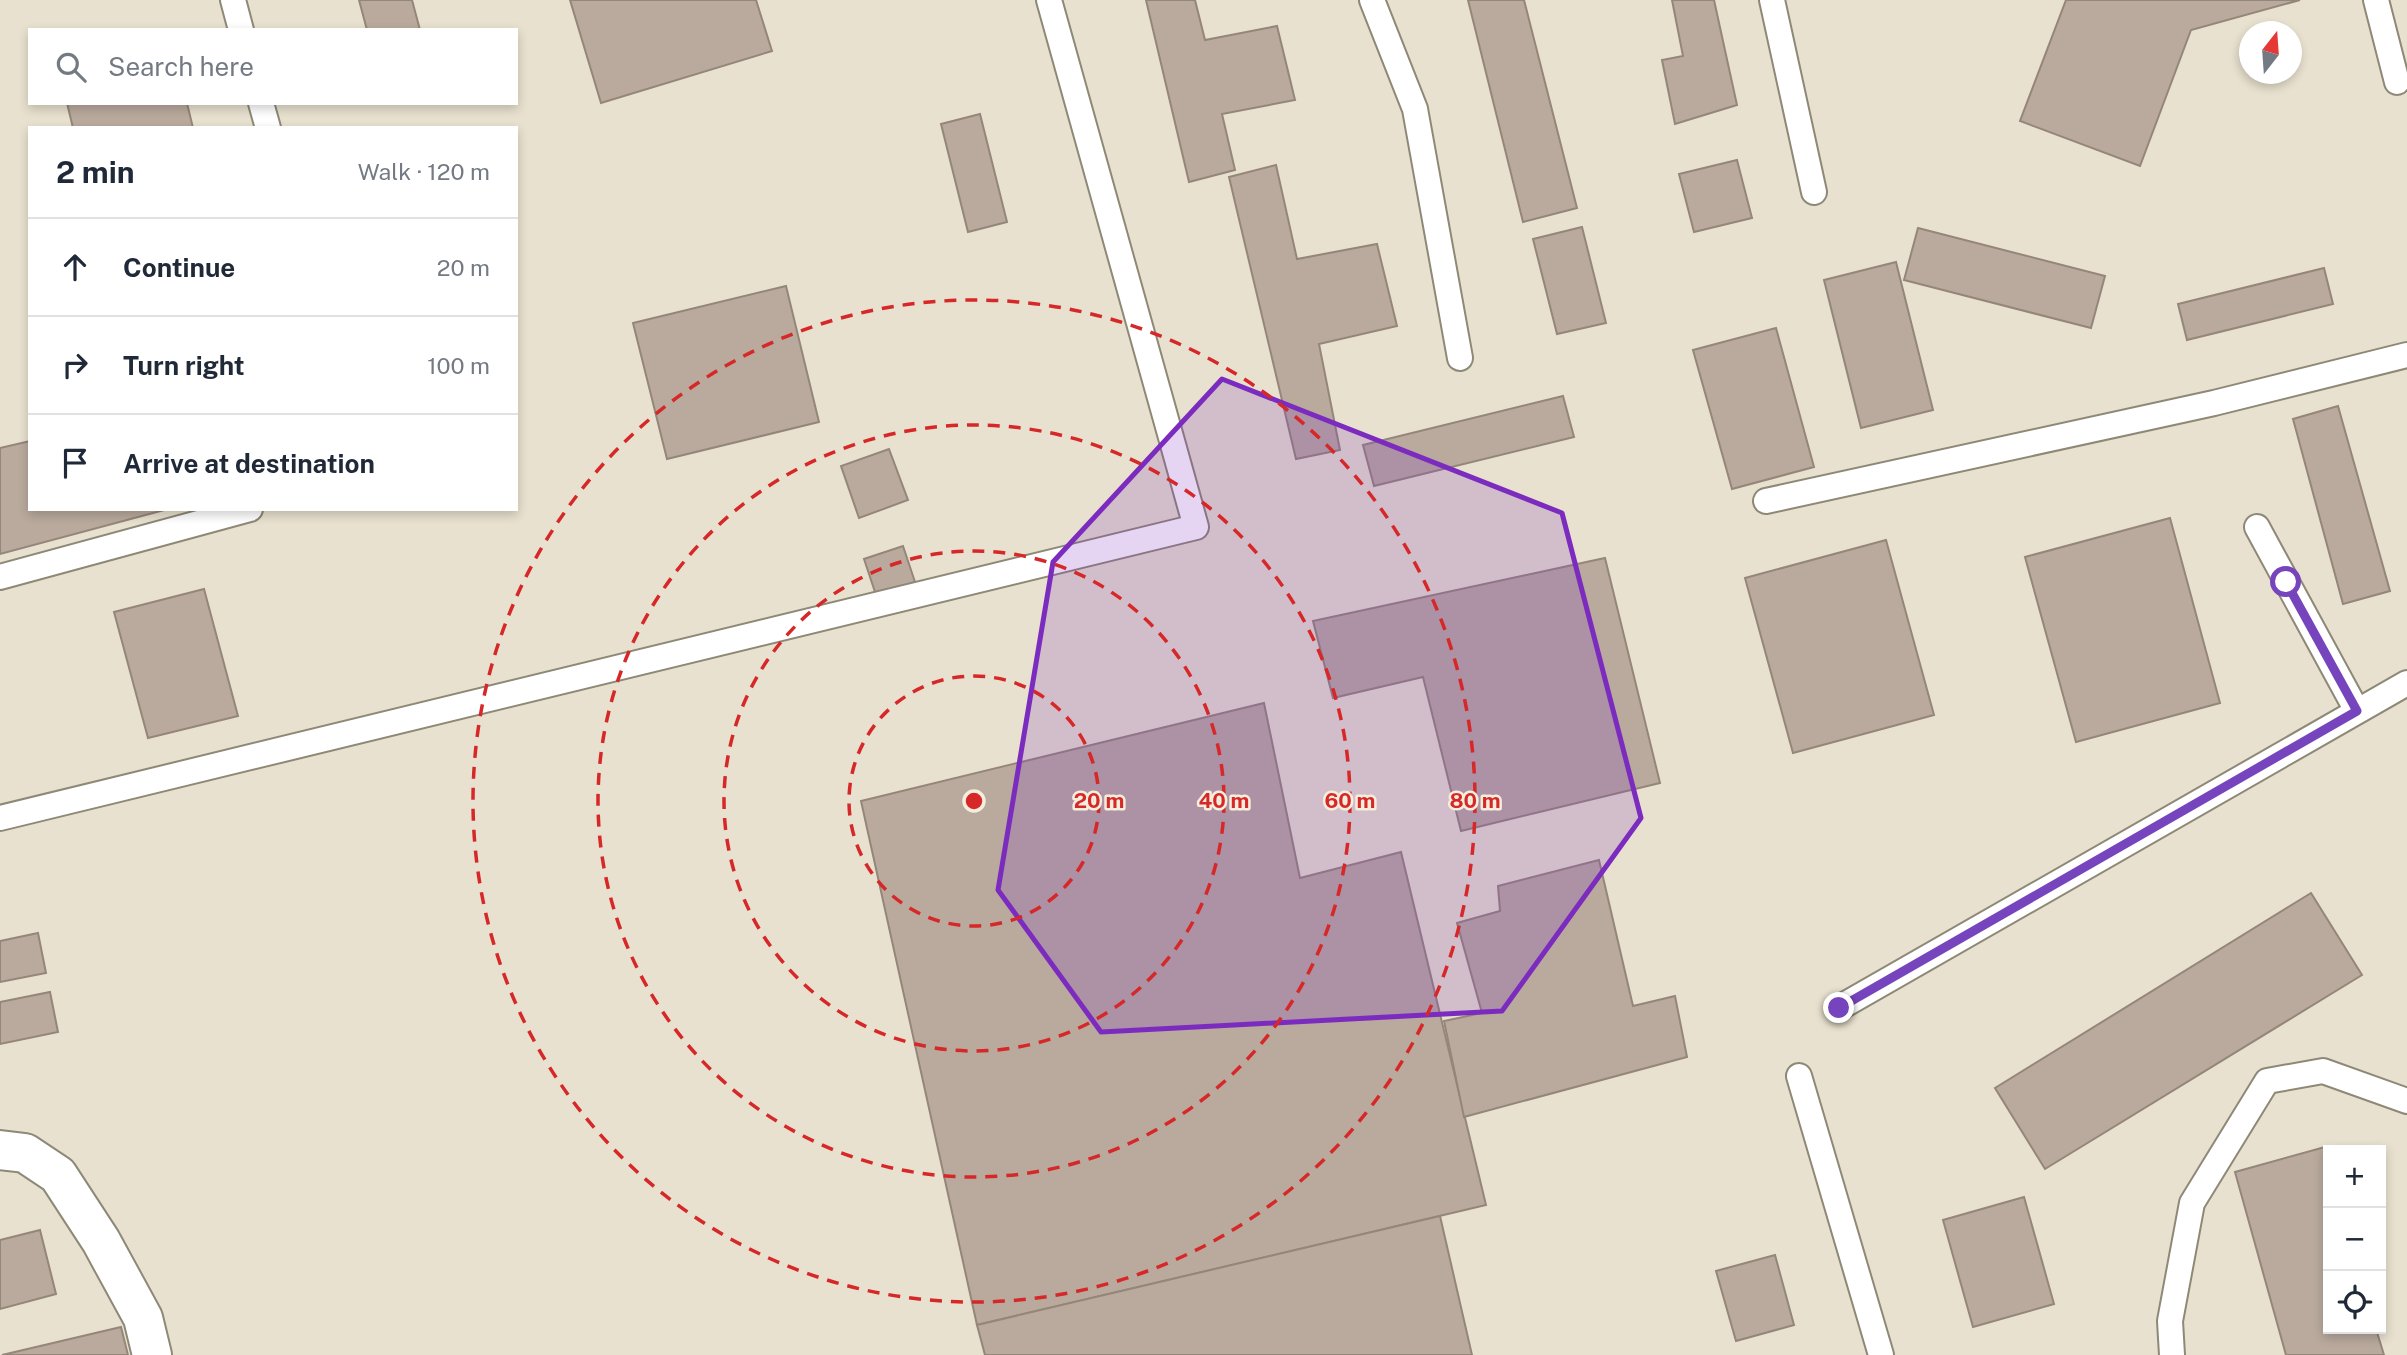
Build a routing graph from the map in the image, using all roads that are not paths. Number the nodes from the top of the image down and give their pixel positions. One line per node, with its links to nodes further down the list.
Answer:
1 (233, 0): 6 (lane)
2 (1049, 0): 19 (lane)
3 (1372, 0): 12 (lane)
4 (1772, 0): 10 (lane)
5 (2376, 0): 7 (lane)
6 (241, 28)
7 (2397, 82)
8 (262, 105): 9 (lane)
9 (267, 126)
10 (1814, 192)
11 (2407, 355): 13 (lane)
12 (1460, 358)
13 (1766, 501)
14 (243, 511): 16 (lane)
15 (2257, 527): 18 (lane)
16 (0, 577)
17 (2407, 683): 18 (lane)
18 (2357, 711): 20 (lane)
19 (0, 818)
20 (1839, 1008)
21 (1799, 1076): 25 (lane)
22 (2407, 1101): 26 (lane)
23 (0, 1150): 24 (street)
24 (152, 1355)
25 (1881, 1355)
26 (2172, 1355)

